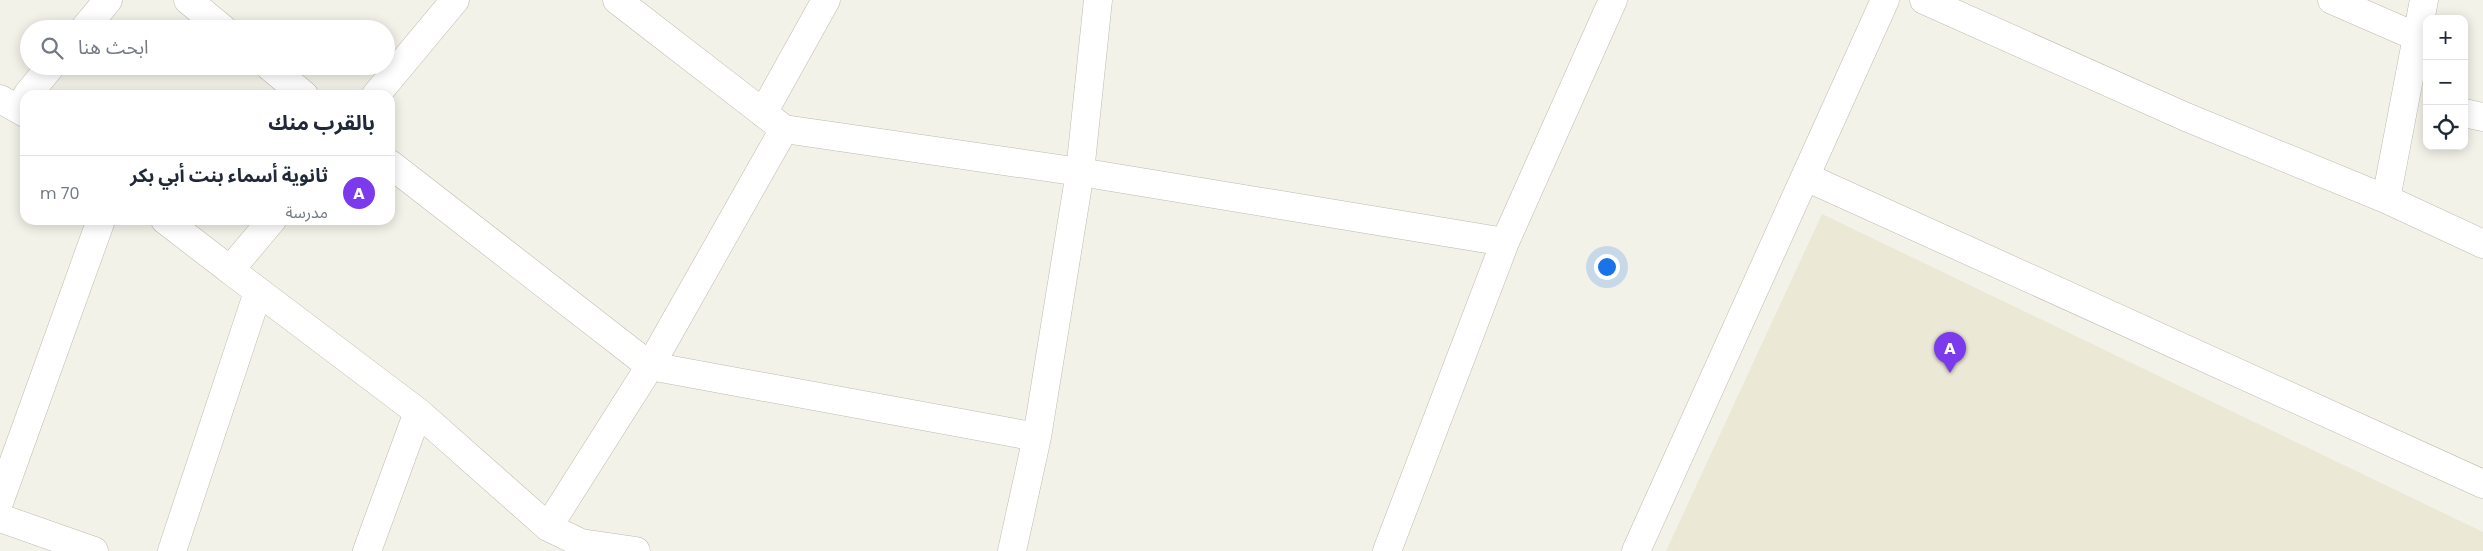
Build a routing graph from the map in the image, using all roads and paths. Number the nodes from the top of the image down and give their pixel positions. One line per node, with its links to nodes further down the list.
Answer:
1 (108, 0): 12 (street)
2 (188, 0): 13 (street)
3 (455, 0): 15 (street)
4 (617, 0): 25 (street)
5 (826, 0): 25 (street)
6 (1098, 0): 27 (street)
7 (1613, 0): 33 (street)
8 (1885, 0): 28 (street)
9 (1924, 0): 29 (street)
10 (2332, 0): 14 (street)
11 (2424, 0): 14 (street)
12 (91, 20)
13 (212, 20)
14 (2417, 37): 22 (street)
15 (395, 72)
16 (44, 75): 19 (street)
17 (280, 75): 20 (street)
18 (393, 75): 21 (street)
19 (30, 90)
20 (298, 90)
21 (380, 90)
22 (2415, 104): 29 (street)
23 (2468, 114): 24 (street)
24 (2483, 117)
25 (773, 121): 27 (street); 37 (street)
26 (395, 168): 37 (street)
27 (1080, 172): 33 (street); 39 (street)
28 (1806, 177): 40 (street); 51 (street)
29 (2386, 199): 34 (street)
30 (100, 225): 41 (street)
31 (172, 225): 35 (street)
32 (268, 225): 35 (street)
33 (1504, 242): 50 (street)
34 (2483, 244)
35 (230, 270): 36 (street)
36 (258, 292): 38 (street); 46 (street)
37 (650, 366): 39 (street); 43 (street)
38 (418, 412): 43 (street); 47 (street)
39 (1037, 437): 49 (street)
40 (2483, 484)
41 (0, 500)
42 (0, 518): 45 (street)
43 (548, 527): 44 (street)
44 (580, 547): 48 (street)
45 (94, 551)
46 (172, 551)
47 (367, 551)
48 (636, 551)
49 (1012, 551)
50 (1387, 551)
51 (1636, 551)

